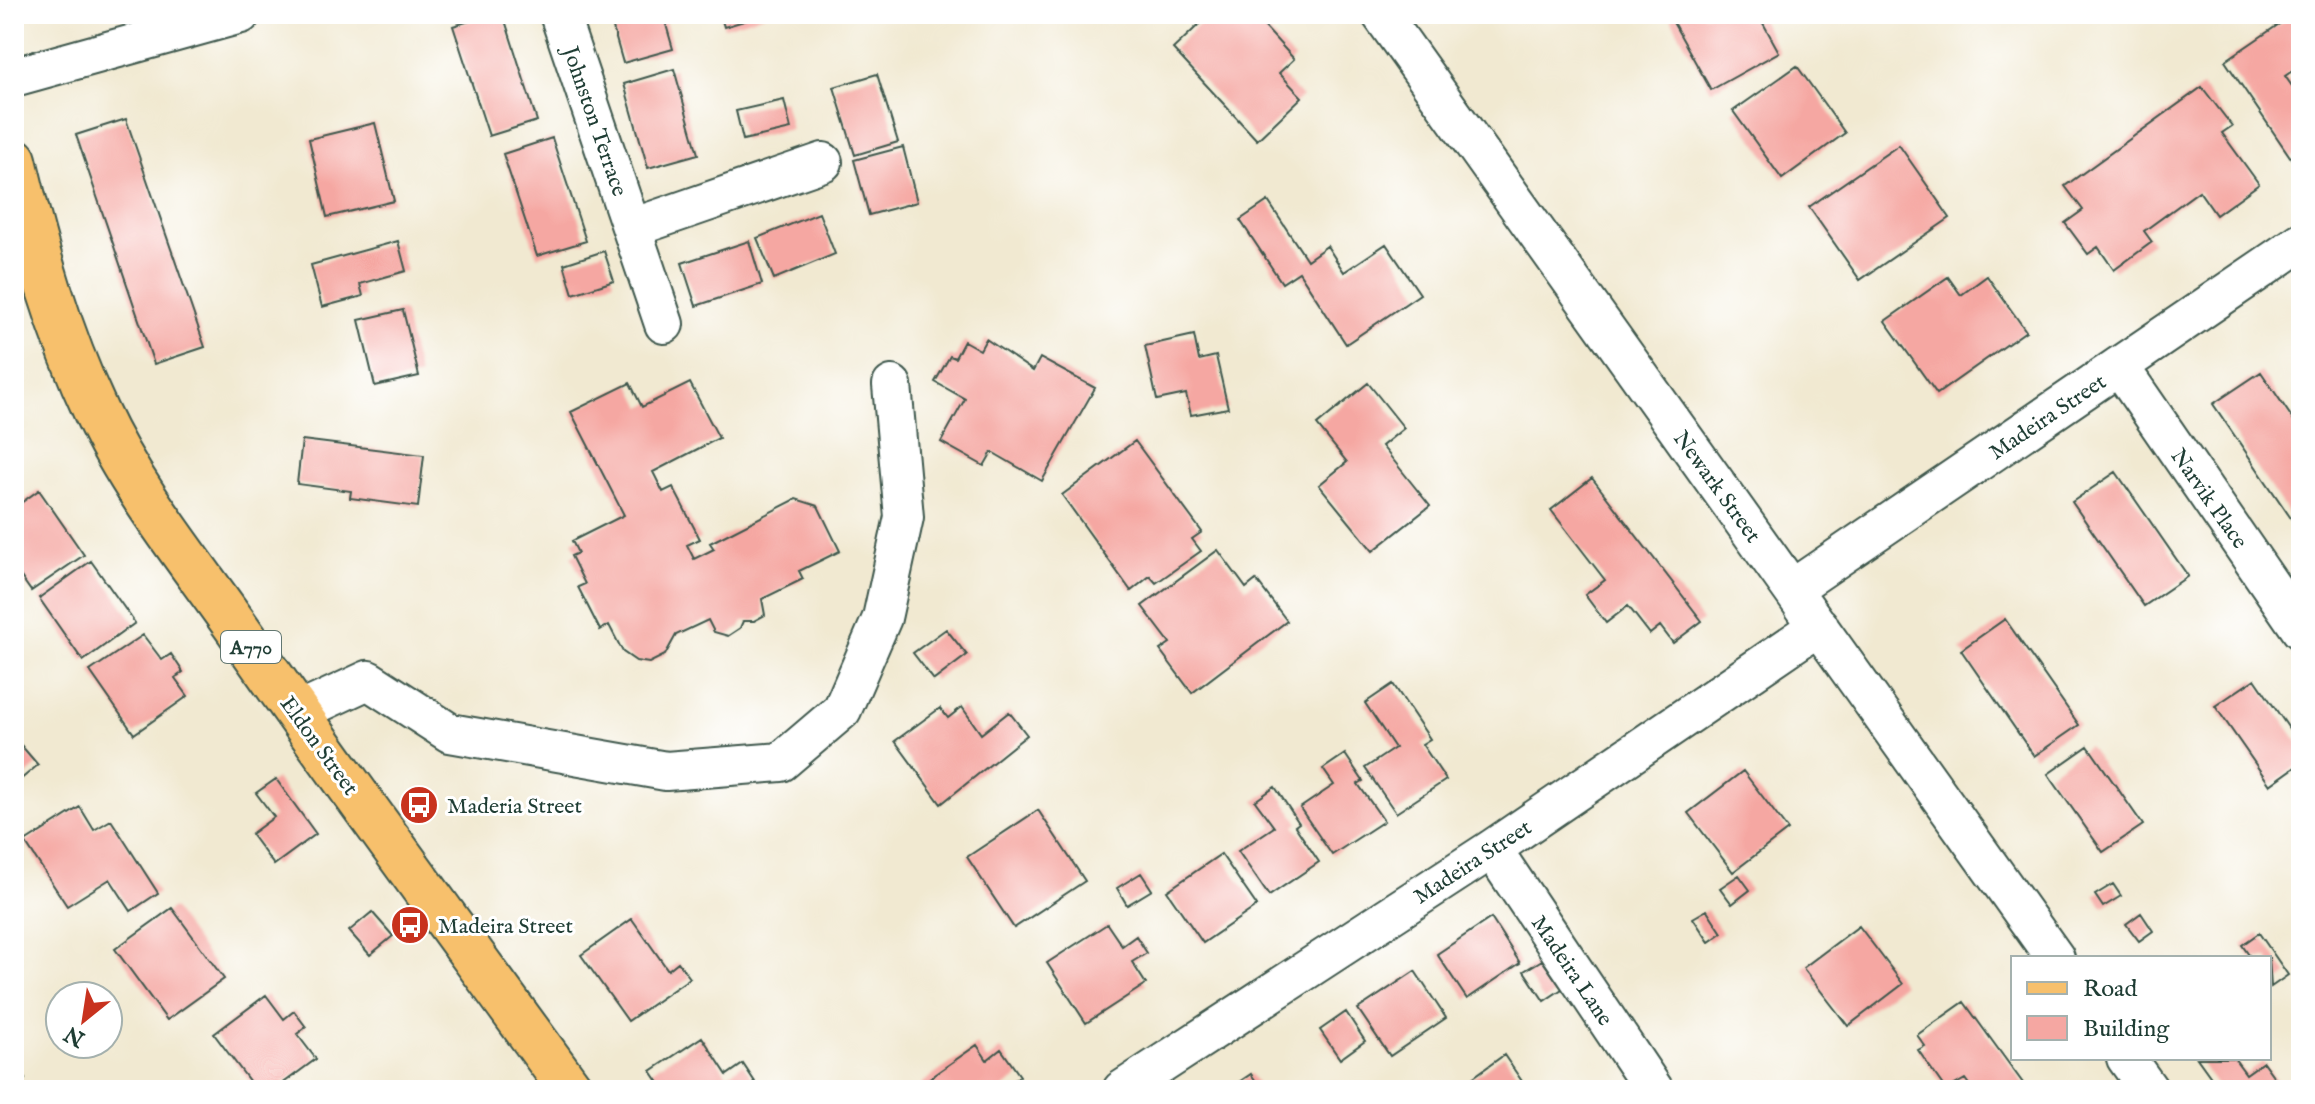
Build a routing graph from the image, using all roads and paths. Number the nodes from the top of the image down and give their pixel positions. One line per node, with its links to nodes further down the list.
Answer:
1 (241, 14): 4 (street)
2 (559, 14): 7 (street, Johnston Terrace)
3 (1381, 14): 12 (street, Newark Street)
4 (14, 77)
5 (14, 160): 15 (main road, Eldon Street / A770)
6 (823, 162): 7 (street)
7 (632, 228): 9 (street, Johnston Terrace)
8 (2301, 242): 10 (street, Madeira Street)
9 (664, 324)
10 (2119, 366): 12 (street, Madeira Street); 14 (street, Narvik Place)
11 (892, 385): 15 (street)
12 (1792, 589): 13 (street, Newark Street)
13 (1819, 626): 16 (street, Madeira Street); 17 (street, Newark Street)
14 (2301, 630)
15 (297, 713): 21 (main road, Eldon Street / A770)
16 (1492, 849): 22 (street, Madeira Street); 23 (street, Madeira Lane)
17 (2054, 956)
18 (2127, 1060): 24 (street)
19 (14, 1066): 20 (path)
20 (31, 1090)
21 (571, 1090)
22 (1122, 1090)
23 (1654, 1090)
24 (2149, 1090)

